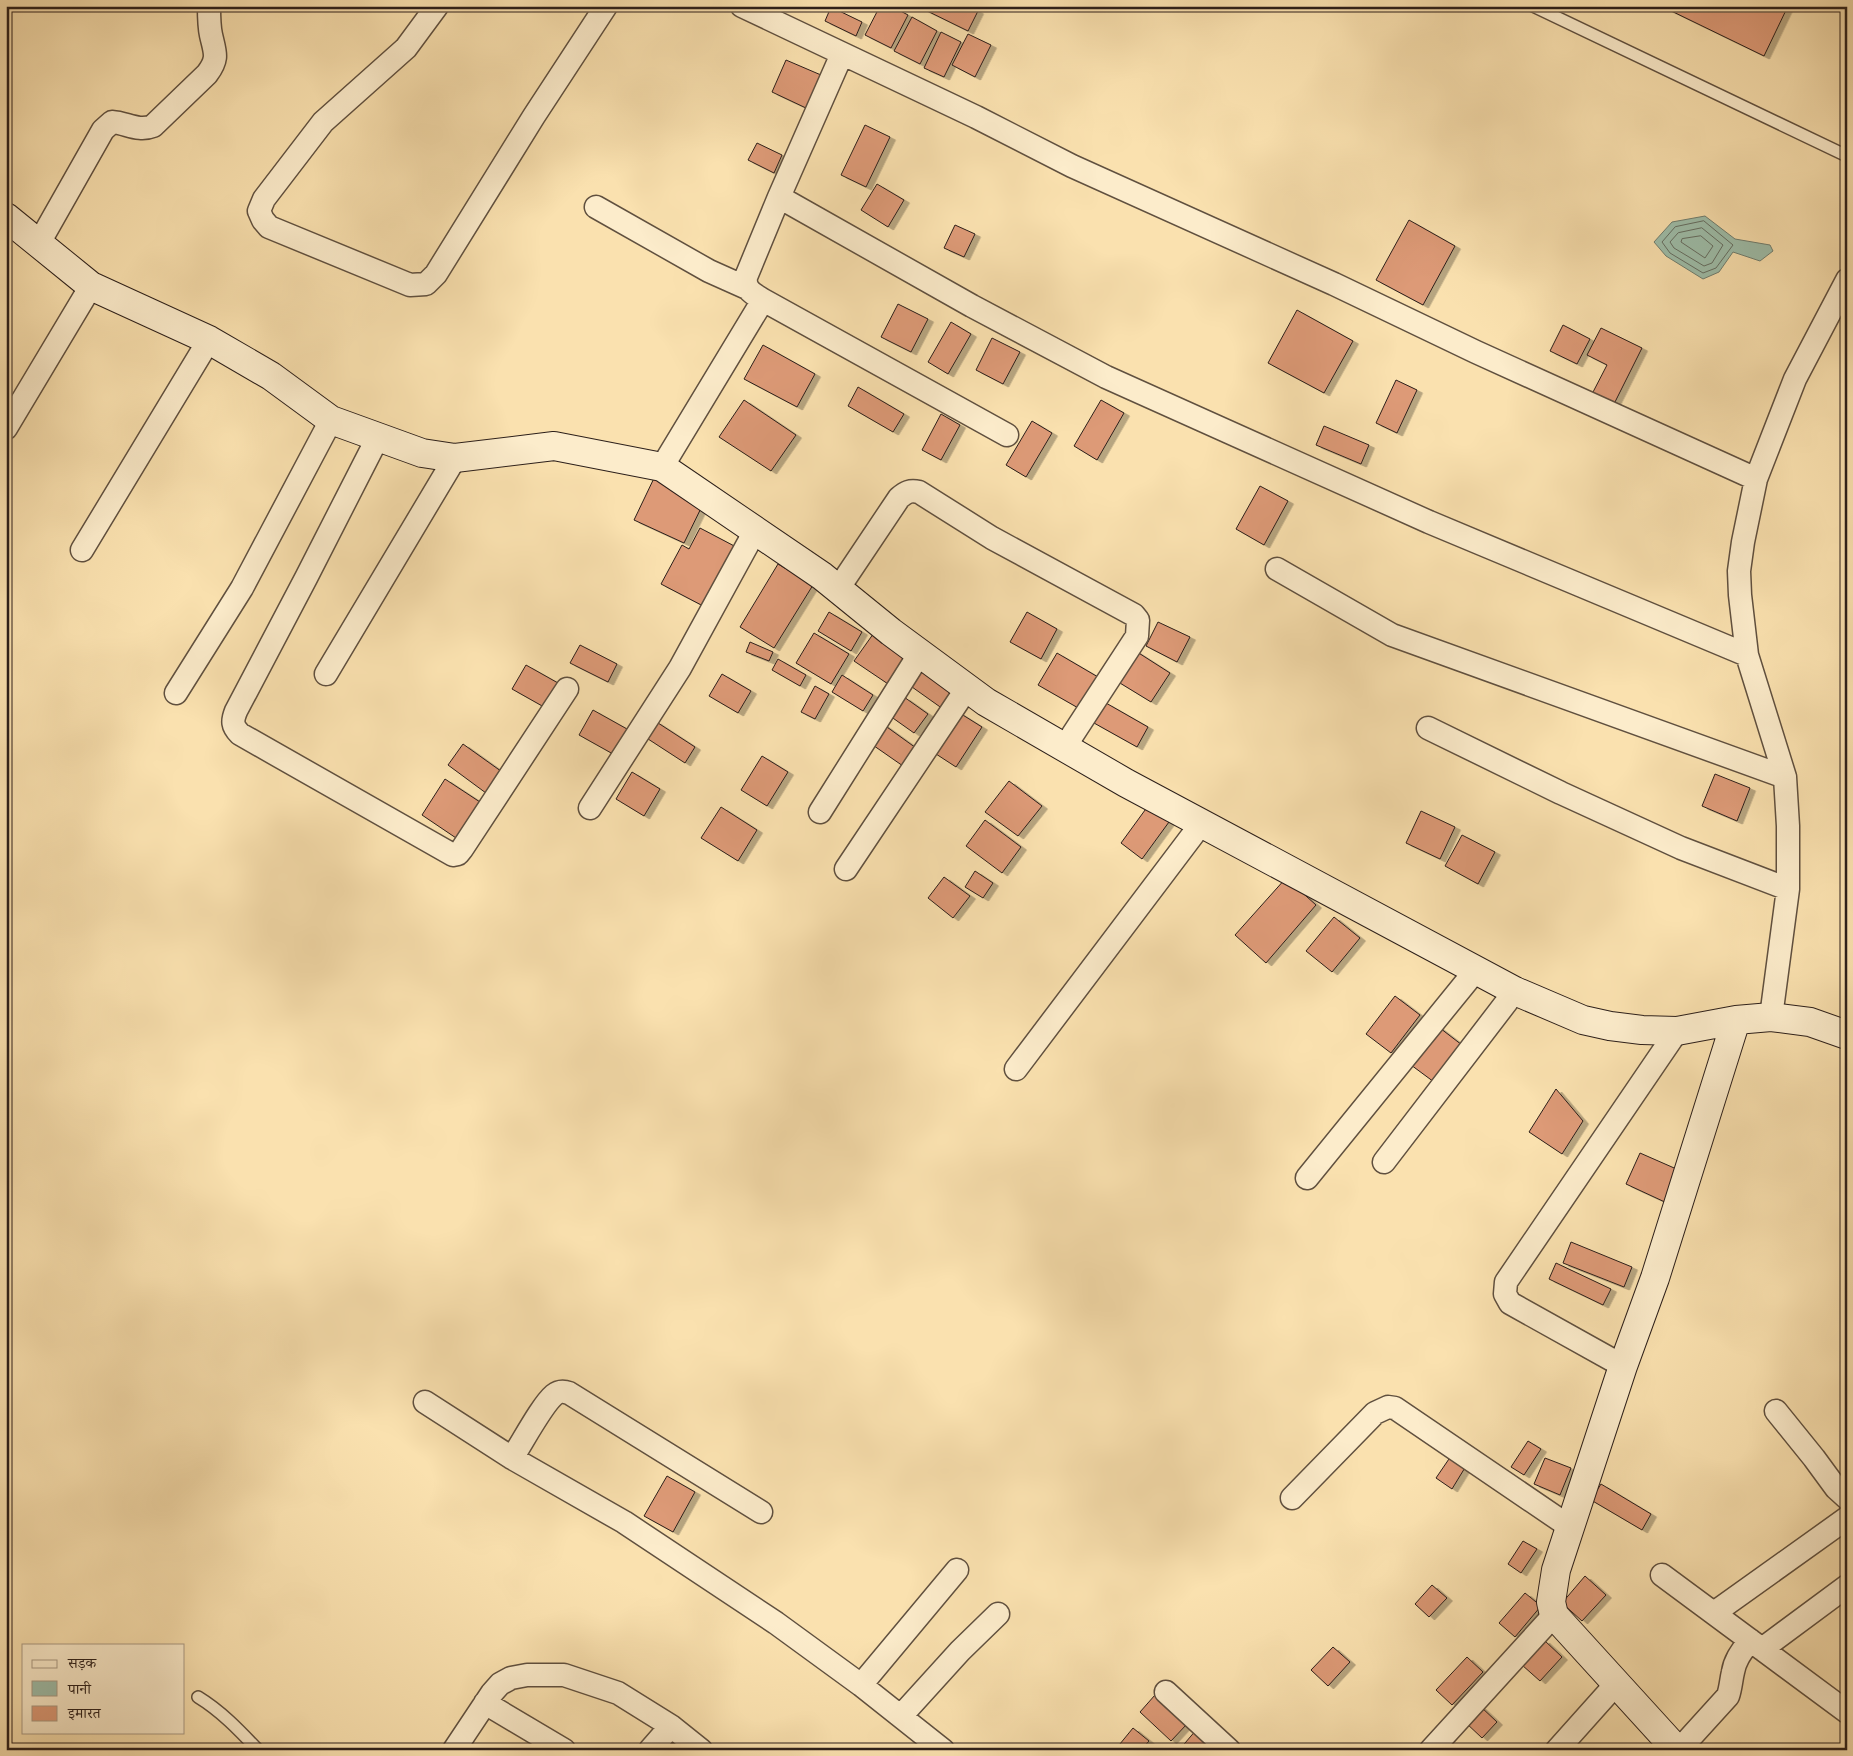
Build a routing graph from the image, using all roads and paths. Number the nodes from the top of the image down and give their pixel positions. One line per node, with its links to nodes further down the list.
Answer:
1 (210, 6): 11 (street)
2 (438, 6): 3 (street)
3 (606, 6)
4 (742, 6): 6 (street)
5 (1533, 6): 7 (lane)
6 (842, 54): 8 (street); 22 (street)
7 (1847, 156)
8 (778, 197): 14 (street); 28 (street)
9 (596, 207): 14 (street)
10 (6, 216): 11 (street)
11 (39, 243): 13 (street)
12 (1847, 280): 22 (street)
13 (91, 286): 15 (street); 17 (street)
14 (755, 294): 18 (street); 21 (street)
15 (209, 340): 16 (street); 24 (street)
16 (331, 420): 19 (street); 32 (street)
17 (6, 428)
18 (1007, 436)
19 (378, 437): 20 (street); 31 (street)
20 (455, 458): 21 (street); 29 (street)
21 (662, 467): 23 (street)
22 (1756, 479): 28 (street)
23 (756, 531): 26 (street); 36 (street)
24 (82, 550)
25 (1277, 569): 35 (street)
26 (838, 589): 27 (street); 34 (street)
27 (920, 653): 30 (street); 37 (street)
28 (1747, 655): 35 (street)
29 (326, 674)
30 (967, 688): 34 (street); 39 (street)
31 (567, 689)
32 (176, 693)
33 (1428, 728): 40 (street)
34 (1064, 748): 38 (street)
35 (1785, 777): 40 (street)
36 (590, 808)
37 (820, 812)
38 (1201, 824): 41 (street); 47 (street)
39 (846, 869)
40 (1788, 889): 43 (street)
41 (1476, 970): 42 (street); 49 (street)
42 (1515, 991): 45 (street); 48 (street)
43 (1772, 1017): 44 (street); 46 (street)
44 (1736, 1020): 45 (street); 50 (street)
45 (1677, 1031): 50 (street)
46 (1847, 1035)
47 (1016, 1069)
48 (1384, 1162)
49 (1307, 1178)
50 (1623, 1366): 58 (street)
51 (425, 1402): 53 (street)
52 (1776, 1411): 55 (street)
53 (512, 1458): 56 (street); 67 (street)
54 (1292, 1498): 58 (street)
55 (1847, 1498)
56 (761, 1512)
57 (1847, 1518): 62 (street)
58 (1570, 1526): 64 (street)
59 (957, 1570): 67 (street)
60 (1662, 1575): 62 (street)
61 (1847, 1586): 65 (street)
62 (1714, 1613): 65 (street)
63 (998, 1614): 72 (street)
64 (1554, 1615): 66 (street); 81 (street)
65 (1756, 1644): 71 (street); 83 (street)
66 (1616, 1684): 82 (street); 83 (street)
67 (861, 1685): 72 (street)
68 (1166, 1692): 80 (street)
69 (198, 1697): 74 (lane)
70 (485, 1703): 73 (street); 75 (street); 76 (street)
71 (1846, 1710)
72 (901, 1716): 79 (street)
73 (671, 1726): 77 (street); 78 (street)
74 (258, 1750)
75 (454, 1750)
76 (564, 1750)
77 (650, 1750)
78 (701, 1750)
79 (943, 1750)
80 (1229, 1750)
81 (1431, 1750)
82 (1557, 1750)
83 (1678, 1750)

